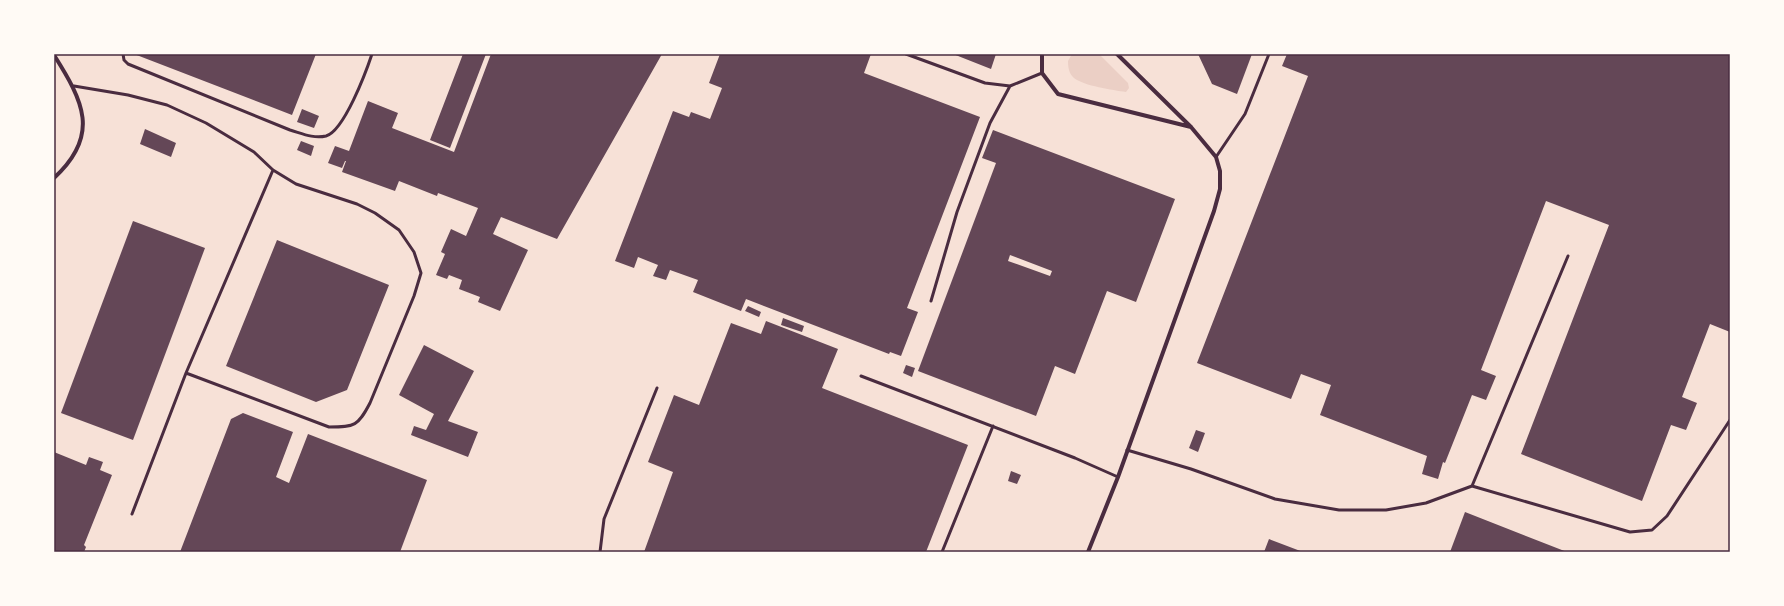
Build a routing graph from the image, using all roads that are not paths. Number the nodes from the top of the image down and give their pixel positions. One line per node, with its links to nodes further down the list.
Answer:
1 (123, 54): 2 (lane)
2 (372, 54)
3 (906, 54): 10 (lane)
4 (1042, 54): 8 (street)
5 (1117, 54): 11 (street)
6 (1269, 54): 12 (lane)
7 (54, 55): 9 (street)
8 (1042, 74): 10 (lane); 11 (street)
9 (74, 86): 13 (lane); 14 (street)
10 (1010, 86): 16 (lane)
11 (1191, 127): 12 (street)
12 (1216, 157): 22 (street)
13 (272, 170): 17 (lane); 17 (lane)
14 (54, 178)
15 (1568, 256): 24 (lane)
16 (931, 301)
17 (186, 373): 25 (lane)
18 (861, 376): 21 (lane)
19 (658, 388): 26 (lane)
20 (1730, 420): 24 (lane)
21 (993, 426): 23 (lane); 27 (lane)
22 (1127, 450): 23 (street); 24 (lane)
23 (1118, 477): 28 (street)
24 (1472, 486)
25 (132, 514)
26 (600, 552)
27 (942, 552)
28 (1088, 552)

